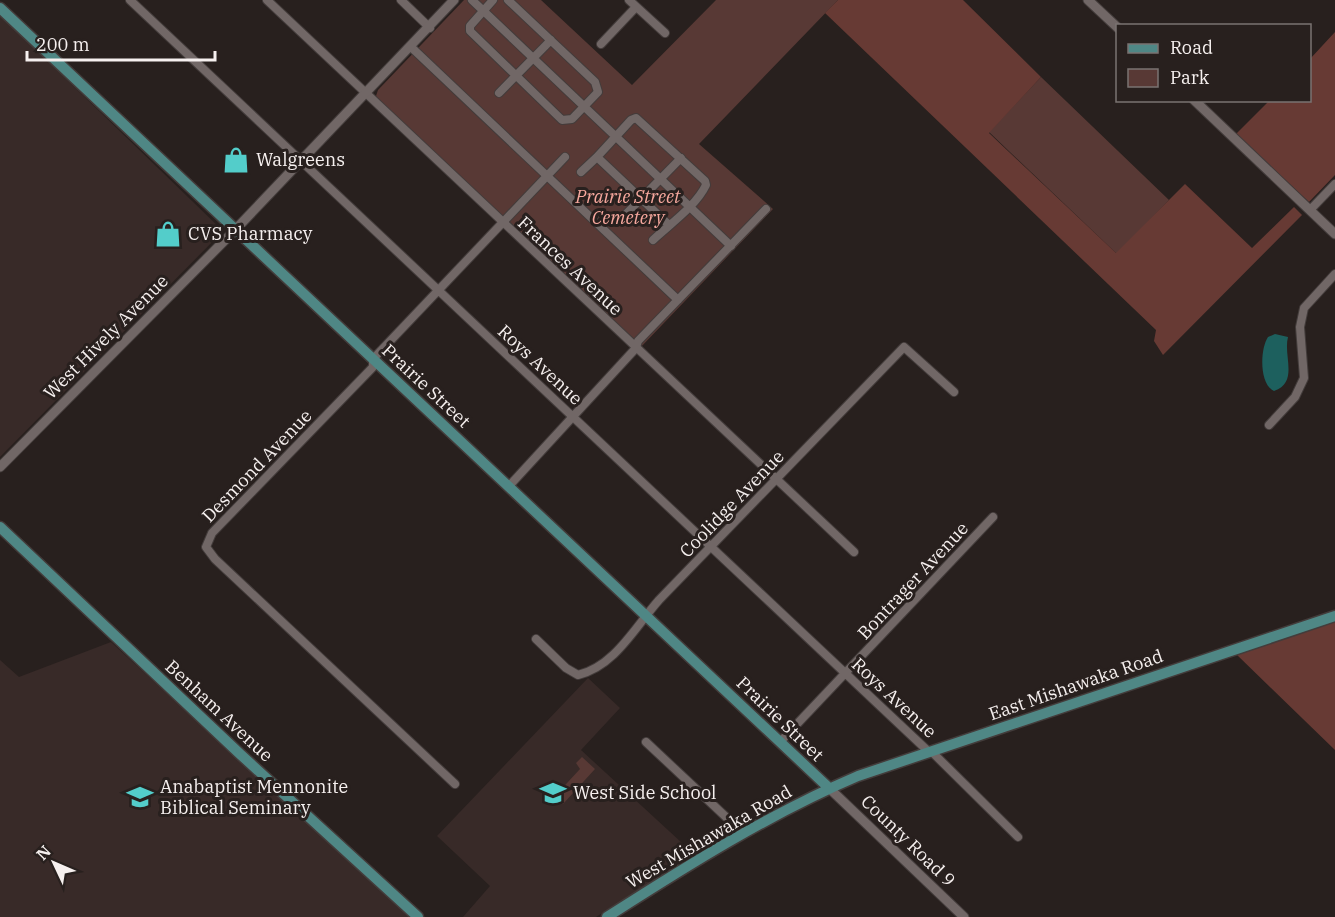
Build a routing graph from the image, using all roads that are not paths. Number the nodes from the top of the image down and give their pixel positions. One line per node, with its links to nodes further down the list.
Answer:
1 (130, 0): 29 (street, Roys Avenue)
2 (267, 0): 21 (street, Frances Avenue)
3 (401, 0): 14 (street)
4 (454, 0): 14 (street, West Hively Avenue)
5 (472, 0): 12 (street)
6 (493, 0): 12 (street)
7 (508, 0): 16 (street)
8 (629, 0): 10 (street)
9 (1088, 0): 13 (street)
10 (636, 7): 15 (street); 17 (street)
11 (0, 8): 41 (main road, Prairie Street)
12 (484, 11): 19 (street); 20 (street)
13 (1116, 26)
14 (429, 28): 18 (street, West Hively Avenue)
15 (664, 33)
16 (551, 40): 19 (street); 24 (street)
17 (601, 44)
18 (411, 47): 21 (street, West Hively Avenue); 31 (street)
19 (534, 58): 20 (street); 24 (street)
20 (517, 75): 22 (street); 24 (street)
21 (365, 93): 29 (street, West Hively Avenue); 39 (street, Frances Avenue)
22 (498, 93)
23 (1196, 102): 37 (street)
24 (584, 106): 25 (street)
25 (616, 137): 27 (street); 28 (street); 32 (street)
26 (565, 157): 31 (street, Desmond Avenue)
27 (597, 157): 30 (street); 34 (street)
28 (681, 158): 32 (street); 35 (street)
29 (301, 161): 41 (street, West Hively Avenue); 46 (street, Roys Avenue)
30 (581, 172)
31 (546, 176): 39 (street, Desmond Avenue); 47 (street)
32 (661, 179): 34 (street); 35 (street)
33 (1335, 184): 37 (street)
34 (642, 199): 38 (street); 40 (street)
35 (689, 206): 40 (street); 44 (street)
36 (766, 208): 44 (street)
37 (1310, 210): 42 (street)
38 (626, 214)
39 (502, 222): 46 (street, Desmond Avenue); 48 (street, Frances Avenue)
40 (669, 225): 43 (street)
41 (236, 230): 49 (main road, Prairie Street); 53 (street, West Hively Avenue)
42 (1335, 234)
43 (653, 240)
44 (731, 246): 47 (street)
45 (1335, 274): 52 (street)
46 (438, 290): 49 (street, Desmond Avenue); 51 (street, Roys Avenue)
47 (678, 300): 48 (street)
48 (636, 348): 51 (street); 54 (street, Frances Avenue)
49 (374, 359): 55 (main road, Prairie Street); 67 (street, Desmond Avenue)
50 (954, 392): 54 (street, Coolidge Avenue)
51 (573, 417): 55 (street); 58 (street, Roys Avenue)
52 (1269, 425)
53 (0, 467)
54 (777, 478): 58 (street, Coolidge Avenue); 59 (street, Frances Avenue)
55 (509, 486): 60 (main road, Prairie Street)
56 (993, 518): 63 (street, Bontrager Avenue)
57 (0, 526): 71 (main road, Benham Avenue)
58 (711, 547): 60 (street, Coolidge Avenue); 63 (street, Roys Avenue)
59 (854, 552)
60 (647, 616): 62 (street, Coolidge Avenue); 65 (main road, Prairie Street)
61 (1335, 616): 66 (main road, East Mishawaka Road)
62 (536, 639)
63 (845, 674): 65 (street, Bontrager Avenue); 66 (street, Roys Avenue)
64 (646, 742): 69 (street)
65 (780, 742): 68 (main road, Prairie Street)
66 (931, 752): 68 (main road, East Mishawaka Road); 70 (street, Roys Avenue)
67 (454, 784)
68 (829, 788): 69 (main road, West Mishawaka Road); 73 (street, County Road 9)
69 (742, 832): 72 (main road, West Mishawaka Road)
70 (1018, 837)
71 (418, 917)
72 (608, 917)
73 (964, 917)

